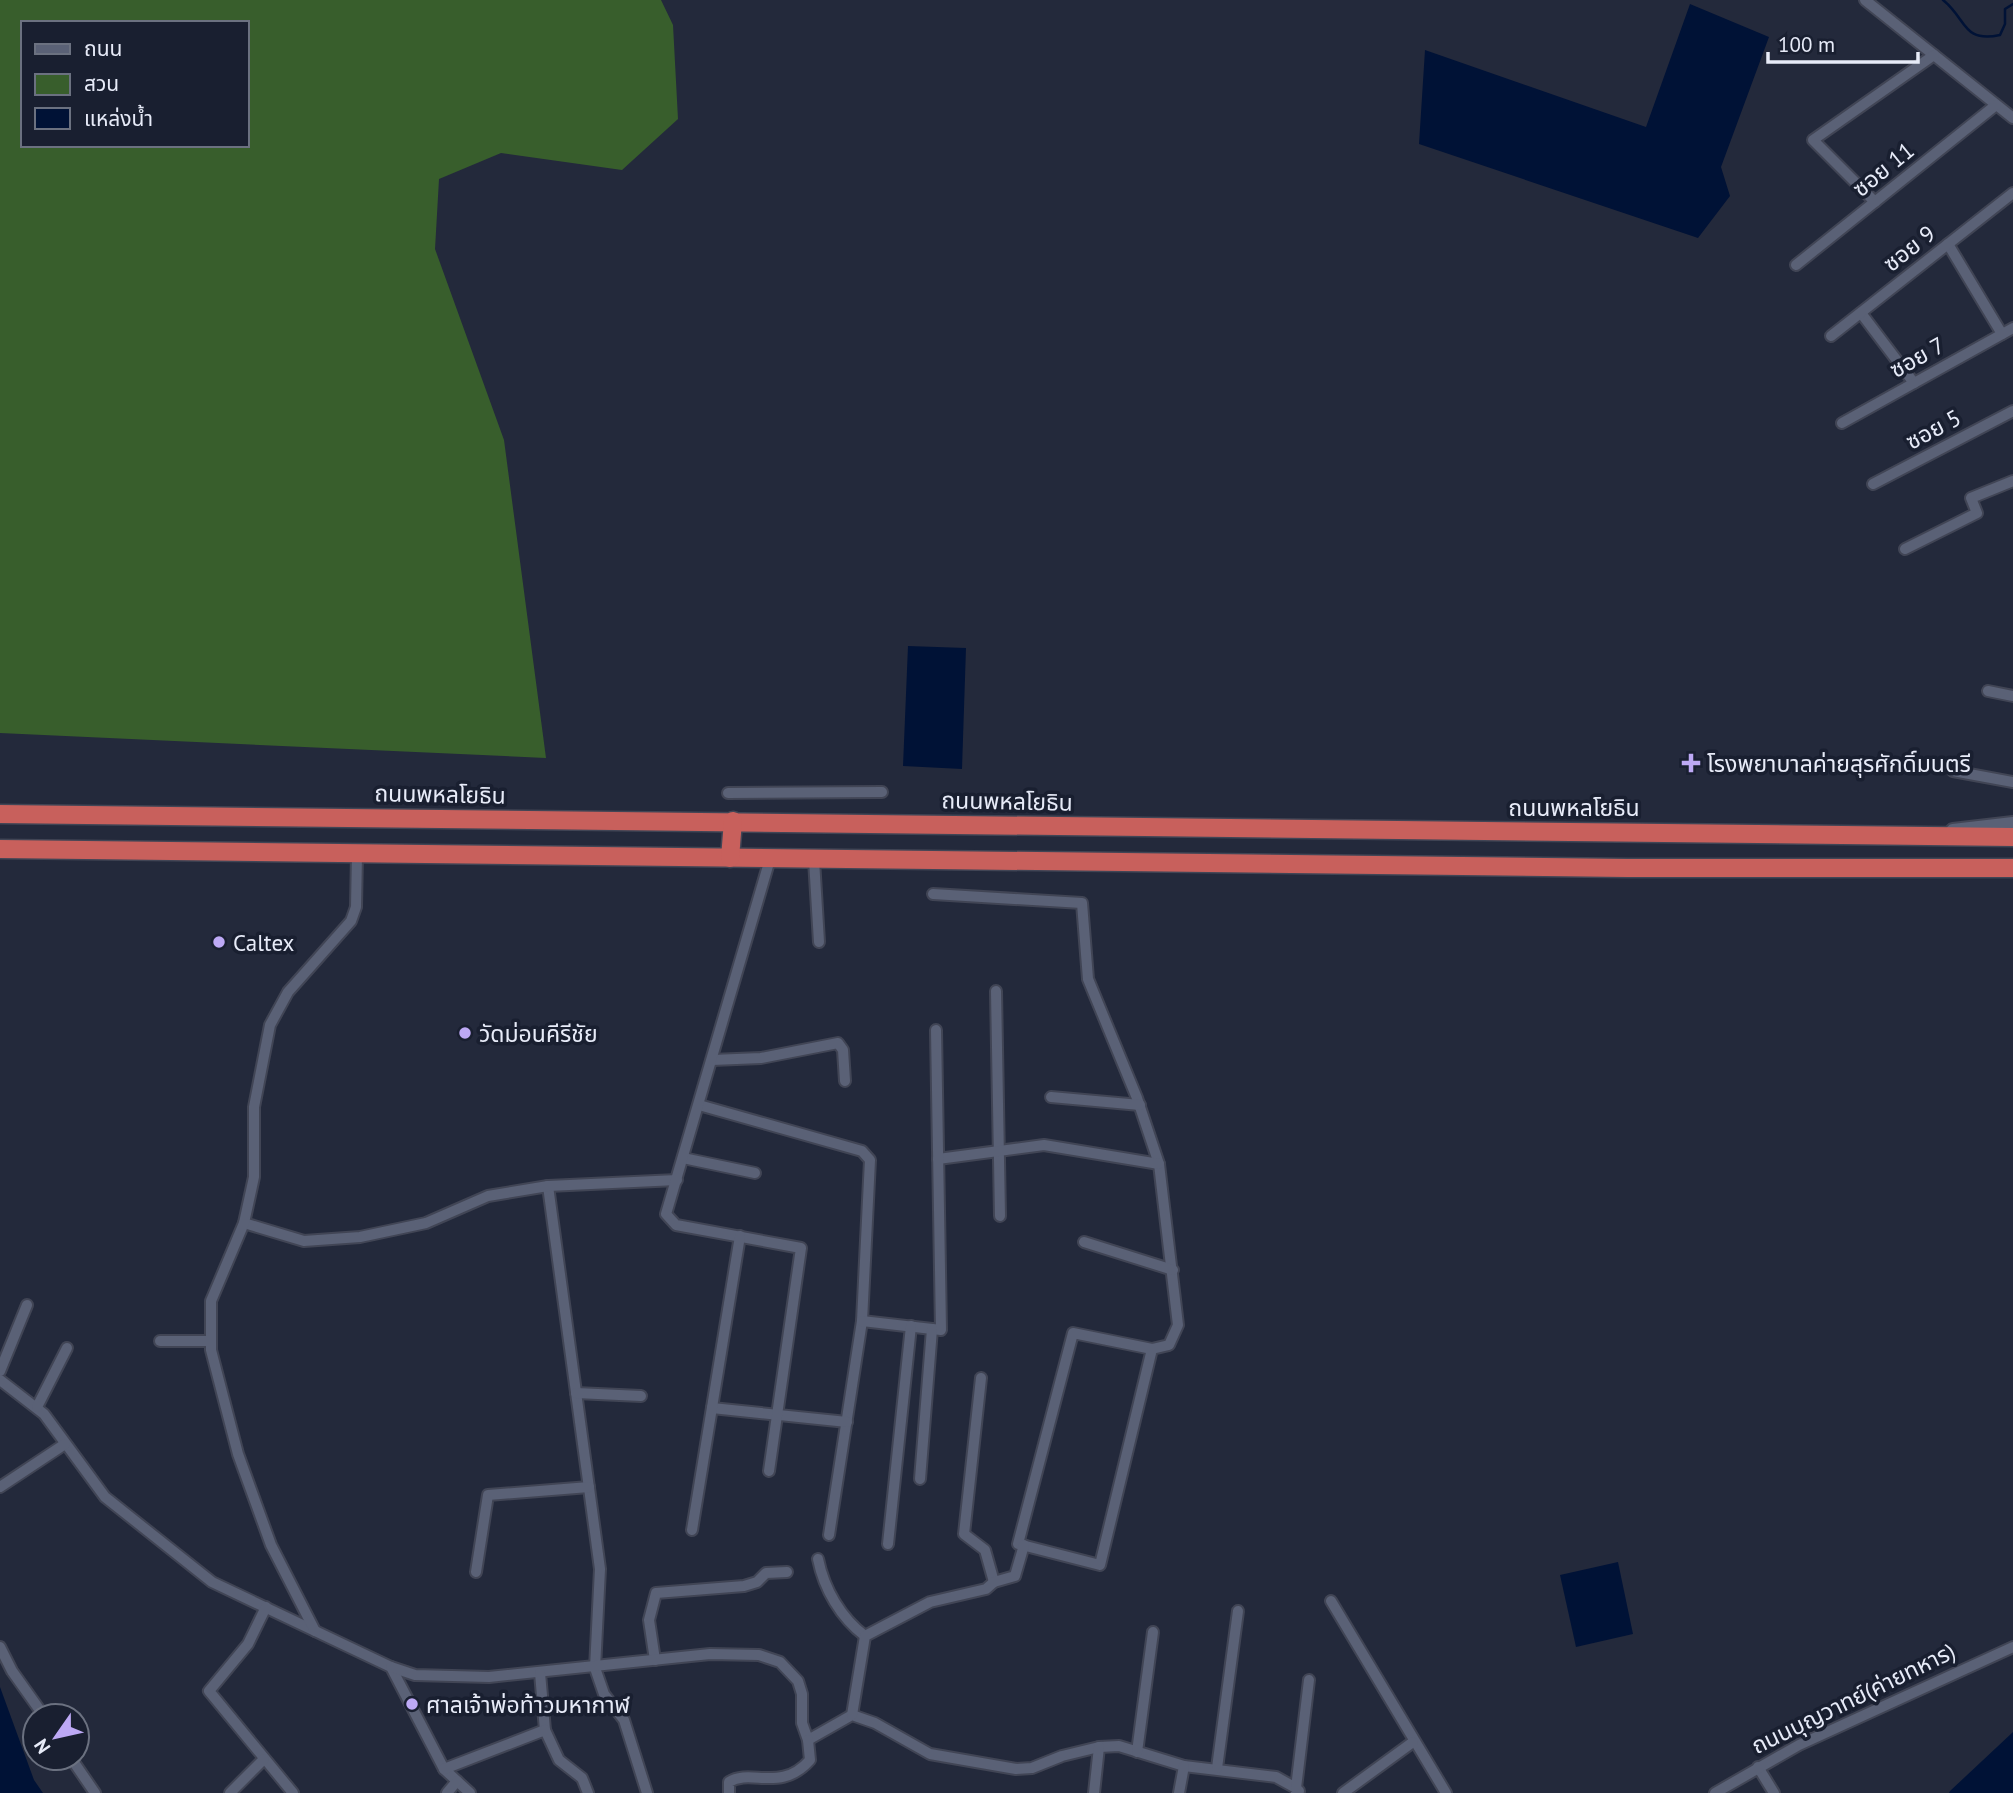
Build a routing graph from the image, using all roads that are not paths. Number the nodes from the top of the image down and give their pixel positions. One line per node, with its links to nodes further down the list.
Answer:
1 (1865, 0): 2 (street)
2 (1934, 55): 3 (street); 6 (street)
3 (1996, 105): 4 (street); 6 (street, ซอย 11)
4 (2013, 118)
5 (2013, 194): 7 (street, ซอย 9)
6 (1875, 202): 8 (street, ซอย 11)
7 (1948, 244): 9 (street, ซอย 9); 11 (street)
8 (1796, 265)
9 (1861, 313): 12 (street, ซอย 9); 13 (street)
10 (2013, 328): 11 (street, ซอย 7)
11 (2002, 334): 13 (street, ซอย 7)
12 (1831, 336)
13 (1914, 383): 15 (street, ซอย 7)
14 (2013, 411): 17 (street, ซอย 5)
15 (1842, 423)
16 (2013, 481): 18 (street)
17 (1873, 484)
18 (1905, 549)
19 (1988, 691): 20 (street)
20 (2013, 696)
21 (1953, 771): 22 (street)
22 (2013, 782)
23 (883, 792): 24 (street)
24 (728, 793)
25 (0, 814): 26 (highway, ถนนพหลโยธิน)
26 (733, 821): 29 (highway, ถนนพหลโยธิน); 32 (highway)
27 (2013, 824): 29 (main road)
28 (2013, 837): 29 (highway, ถนนพหลโยธิน)
29 (1914, 838)
30 (0, 849): 31 (highway)
31 (357, 854): 32 (highway); 53 (street)
32 (730, 858): 33 (highway)
33 (770, 859): 34 (highway); 40 (street)
34 (814, 860): 35 (highway); 37 (street)
35 (2013, 868)
36 (933, 894): 44 (street)
37 (819, 942)
38 (996, 991): 45 (street)
39 (936, 1030): 47 (street)
40 (712, 1060): 41 (street); 43 (street)
41 (845, 1081)
42 (1051, 1097): 44 (street)
43 (699, 1105): 46 (street); 58 (street)
44 (1140, 1105): 48 (street)
45 (999, 1150): 47 (street); 48 (street); 52 (street)
46 (683, 1158): 49 (street); 50 (street)
47 (938, 1159): 60 (street)
48 (1159, 1164): 56 (street)
49 (755, 1173)
50 (677, 1180): 51 (street); 54 (street)
51 (548, 1186): 53 (street); 68 (street)
52 (1000, 1216)
53 (244, 1223): 62 (street)
54 (740, 1236): 71 (street); 72 (street)
55 (1084, 1242): 56 (street)
56 (1173, 1270): 64 (street)
57 (27, 1305): 65 (street)
58 (862, 1321): 59 (street); 73 (street)
59 (911, 1326): 60 (street); 81 (street)
60 (932, 1329): 76 (street)
61 (160, 1340): 62 (street)
62 (211, 1341): 90 (street)
63 (67, 1348): 70 (street)
64 (1152, 1349): 82 (street); 82 (street)
65 (0, 1371)
66 (981, 1378): 86 (street)
67 (0, 1380): 70 (street)
68 (576, 1393): 69 (street); 78 (street)
69 (641, 1396)
70 (37, 1406): 74 (street)
71 (712, 1408): 72 (street); 79 (street)
72 (777, 1414): 73 (street); 75 (street)
73 (847, 1422): 80 (street)
74 (65, 1444): 77 (street); 88 (street)
75 (769, 1471)
76 (920, 1479)
77 (0, 1487)
78 (589, 1487): 84 (street); 97 (street)
79 (692, 1530)
80 (829, 1535)
81 (888, 1544)
82 (1024, 1545): 86 (street)
83 (818, 1559): 92 (street)
84 (475, 1572)
85 (788, 1572): 95 (street)
86 (994, 1582): 92 (street)
87 (1331, 1601): 104 (street)
88 (266, 1607): 90 (street); 107 (street)
89 (1238, 1611): 110 (street)
90 (316, 1631): 96 (street)
91 (1153, 1632): 106 (street)
92 (865, 1636): 101 (street)
93 (0, 1647): 100 (street)
94 (2013, 1647): 109 (street, ถนนบุญวาทย์(ค่ายทหาร))
95 (655, 1660): 97 (street); 103 (street)
96 (391, 1667): 98 (street); 111 (street)
97 (595, 1668): 98 (street); 121 (street)
98 (540, 1673): 102 (street)
99 (1309, 1680): 114 (street)
100 (34, 1702)
101 (852, 1715): 103 (street); 105 (street)
102 (545, 1730): 111 (street); 120 (street)
103 (808, 1740): 122 (street)
104 (1413, 1742): 125 (street); 126 (street)
105 (1100, 1747): 106 (street); 123 (street)
106 (1137, 1752): 108 (street)
107 (264, 1759): 116 (street); 117 (street)
108 (1184, 1766): 110 (street); 124 (street)
109 (1758, 1767): 127 (street, ถนนบุญวาทย์(ค่ายทหาร)); 128 (street)
110 (1217, 1768): 114 (street)
111 (444, 1769): 113 (street)
112 (81, 1772): 115 (street)
113 (457, 1781): 118 (street); 119 (street)
114 (1297, 1791)
115 (95, 1793)
116 (230, 1793)
117 (293, 1793)
118 (447, 1793)
119 (470, 1793)
120 (588, 1793)
121 (647, 1793)
122 (729, 1793)
123 (1094, 1793)
124 (1179, 1793)
125 (1343, 1793)
126 (1446, 1793)
127 (1715, 1793)
128 (1774, 1793)

